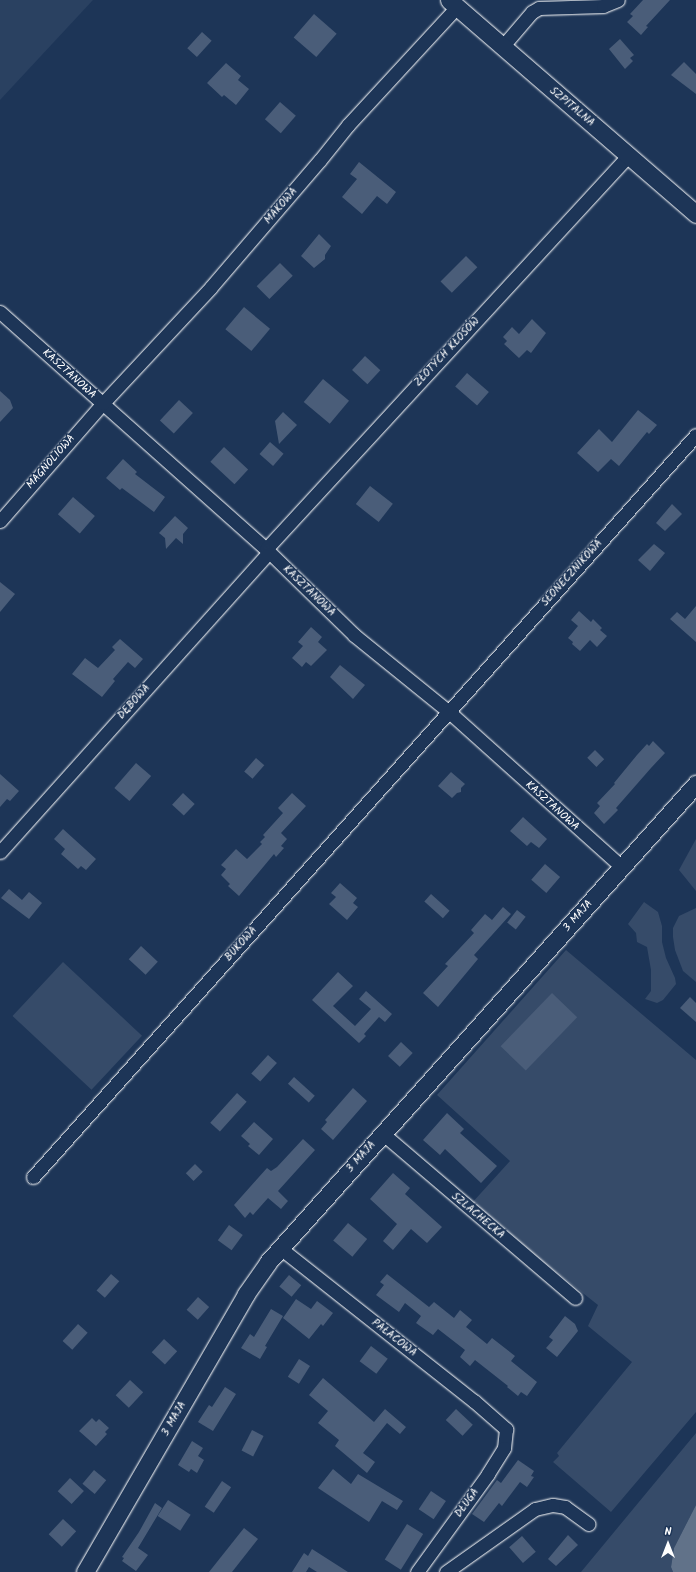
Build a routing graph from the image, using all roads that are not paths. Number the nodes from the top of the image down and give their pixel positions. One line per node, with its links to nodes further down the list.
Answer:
1 (618, 0): 3 (street)
2 (453, 3): 3 (street, SZPITALNA); 7 (street, MAKOWA)
3 (502, 47): 4 (street, SZPITALNA)
4 (628, 155): 5 (street, SZPITALNA); 10 (street, ZŁOTYCH KŁOSÓW)
5 (696, 214)
6 (0, 312): 7 (street, KASZTANOWA)
7 (103, 403): 9 (street, MAGNOLIOWA); 10 (street, KASZTANOWA)
8 (696, 435): 11 (street, SŁONECZNIKOWA)
9 (0, 521)
10 (267, 551): 11 (street, KASZTANOWA); 13 (street, DĘBOWA)
11 (448, 711): 14 (street, KASZTANOWA); 16 (street, BUKOWA)
12 (696, 784): 14 (street, 3 MAJA)
13 (0, 852)
14 (622, 867): 15 (street, 3 MAJA)
15 (382, 1133): 17 (street, 3 MAJA); 18 (street, SZLACHECKA)
16 (33, 1177)
17 (280, 1248): 19 (street, PAŁACOWA); 21 (street, 3 MAJA)
18 (575, 1298)
19 (506, 1429): 22 (street, DŁUGA)
20 (588, 1524): 23 (street)
21 (85, 1572)
22 (417, 1572)
23 (446, 1572)

